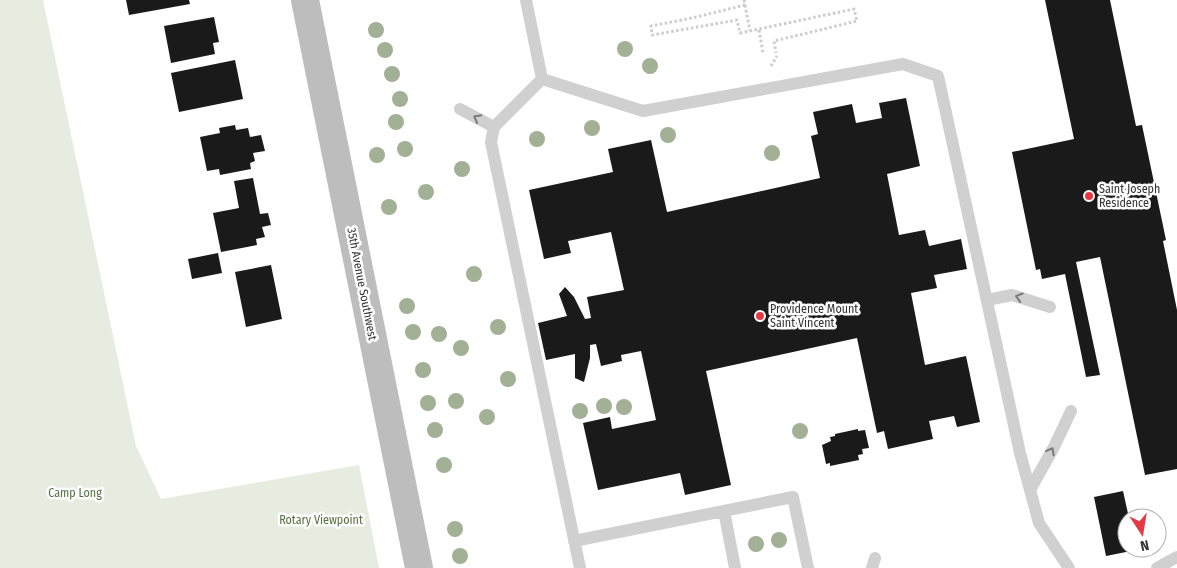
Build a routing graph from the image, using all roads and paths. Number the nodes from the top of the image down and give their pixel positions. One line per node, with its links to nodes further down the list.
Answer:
1 (305, 0): 18 (main road, 35th Avenue Southwest)
2 (526, 0): 8 (lane)
3 (744, 2): 5 (path); 5 (path)
4 (758, 30): 5 (path); 6 (path); 7 (path)
5 (750, 32)
6 (763, 53)
7 (776, 53)
8 (542, 79): 10 (lane); 11 (lane)
9 (460, 109): 10 (lane, one-way to 9)
10 (494, 127): 16 (lane)
11 (987, 300): 12 (lane, one-way to 11); 14 (lane)
12 (1050, 307)
13 (1071, 411): 14 (lane, one-way to 13)
14 (1030, 490): 22 (lane)
15 (724, 511): 16 (lane); 20 (lane); 21 (lane)
16 (574, 541): 19 (lane)
17 (1177, 557): 23 (lane)
18 (419, 568)
19 (580, 568)
20 (735, 568)
21 (808, 568)
22 (1069, 568)
23 (1157, 568)

